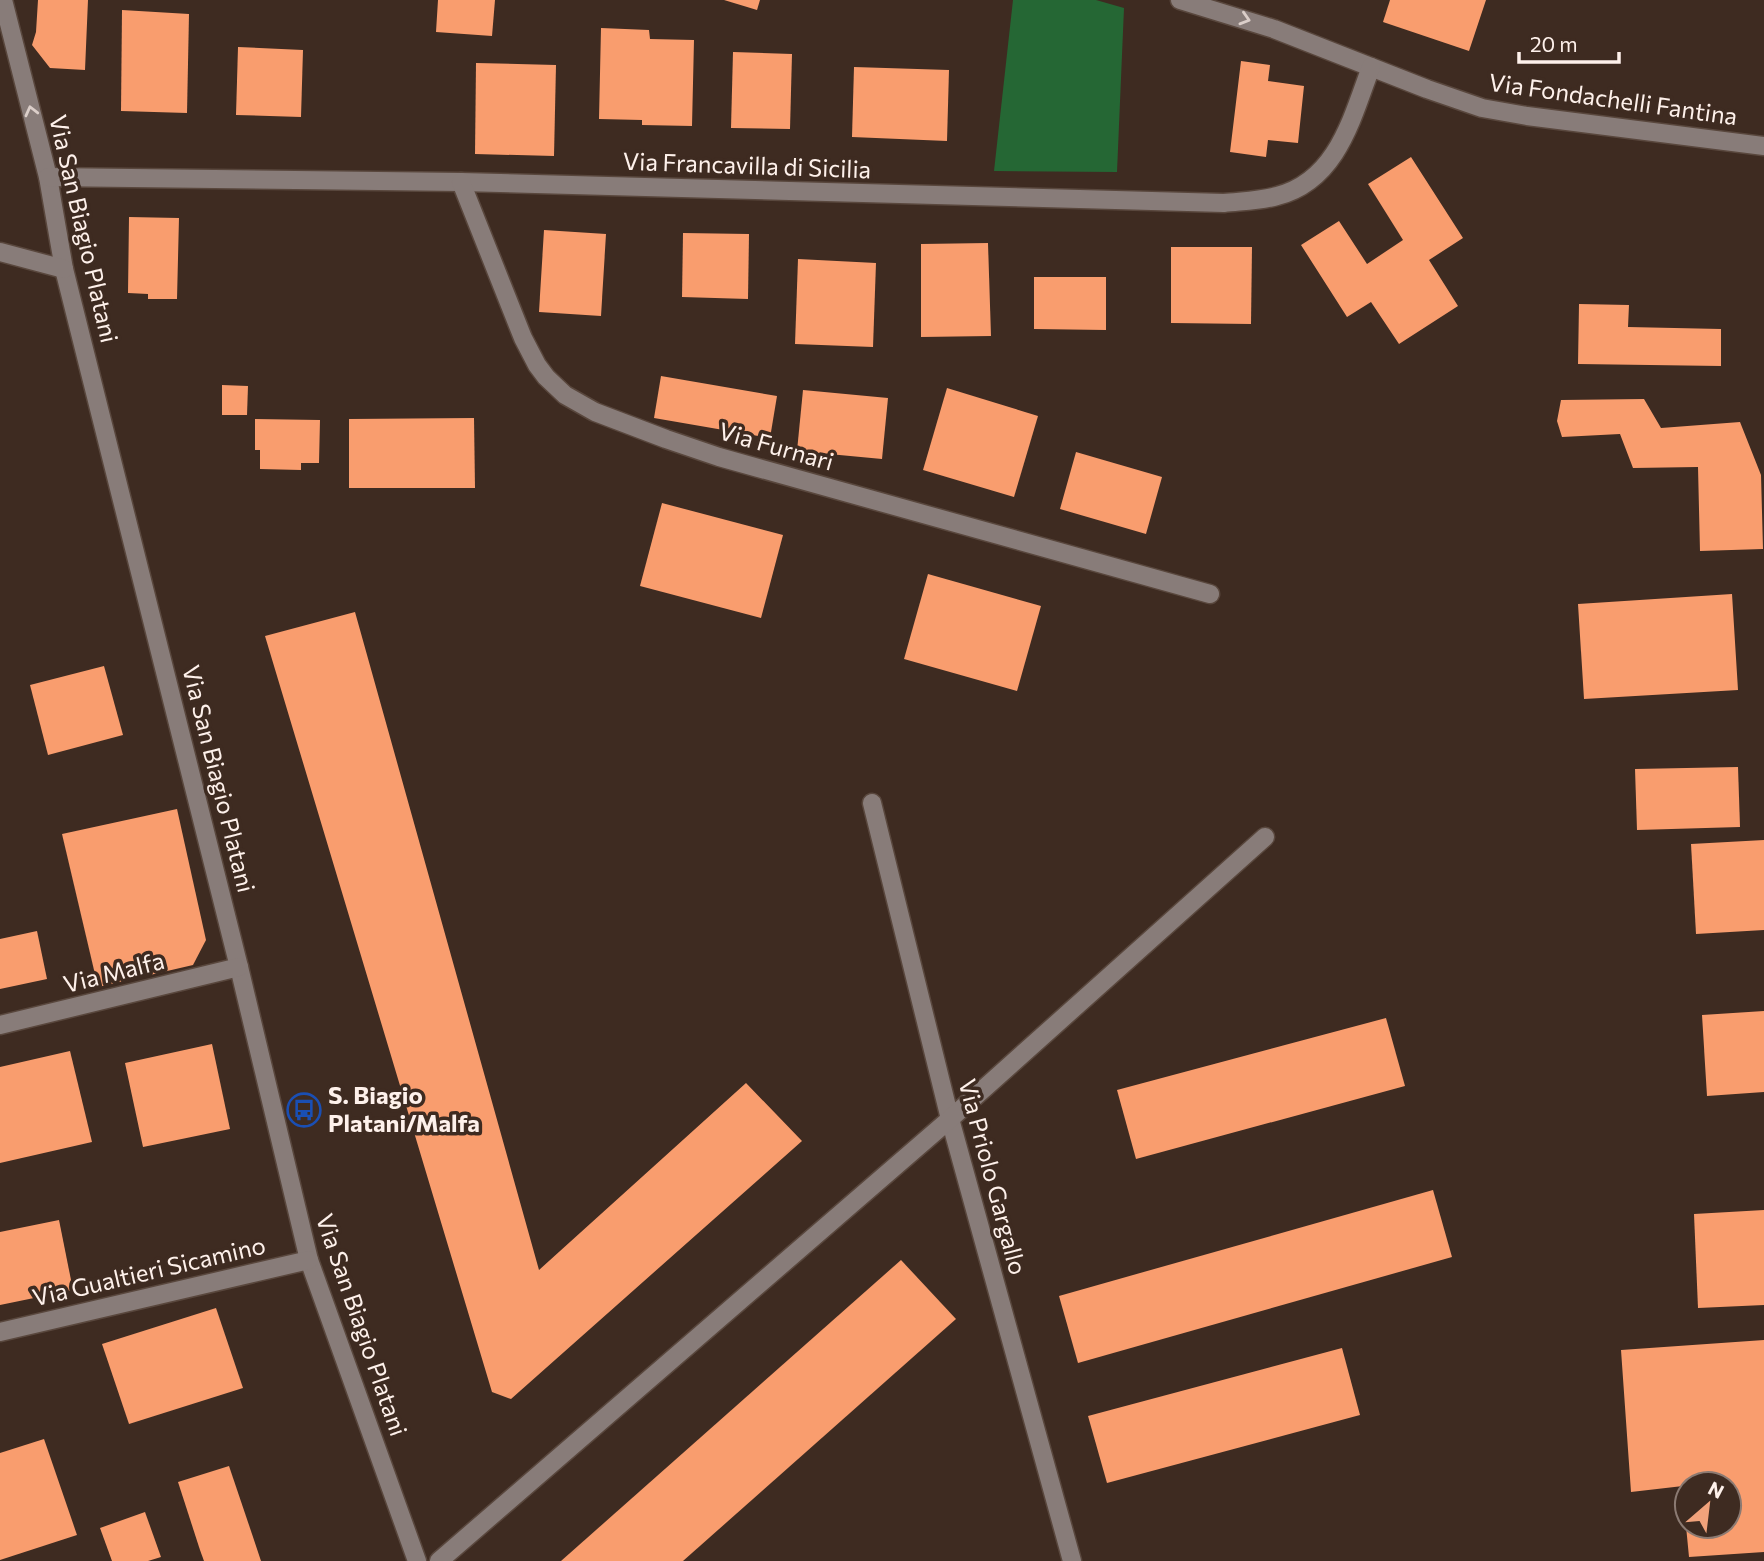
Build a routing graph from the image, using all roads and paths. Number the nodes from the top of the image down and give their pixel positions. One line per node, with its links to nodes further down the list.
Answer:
1 (4, 0): 5 (street, Via San Biagio Platani, one-way to 1)
2 (1180, 0): 3 (street, Via Fondachelli Fantina, one-way to 3)
3 (1371, 67): 4 (street, Via Fondachelli Fantina); 6 (street, Via Francavilla di Sicilia)
4 (1764, 146)
5 (48, 177): 6 (street, Via Francavilla di Sicilia); 8 (street, Via San Biagio Platani)
6 (461, 182): 9 (street, Via Furnari)
7 (0, 252): 8 (street)
8 (64, 269): 12 (street, Via San Biagio Platani)
9 (1210, 594)
10 (872, 803): 14 (street, Via Priolo Gargallo)
11 (1265, 837): 14 (street)
12 (239, 967): 13 (street, Via Malfa); 15 (street, Via San Biagio Platani)
13 (0, 1025)
14 (950, 1119): 18 (street); 19 (street, Via Priolo Gargallo)
15 (309, 1260): 16 (street, Via Gualtieri Sicamino); 17 (street, Via San Biagio Platani)
16 (0, 1332)
17 (417, 1561)
18 (439, 1561)
19 (1072, 1561)

